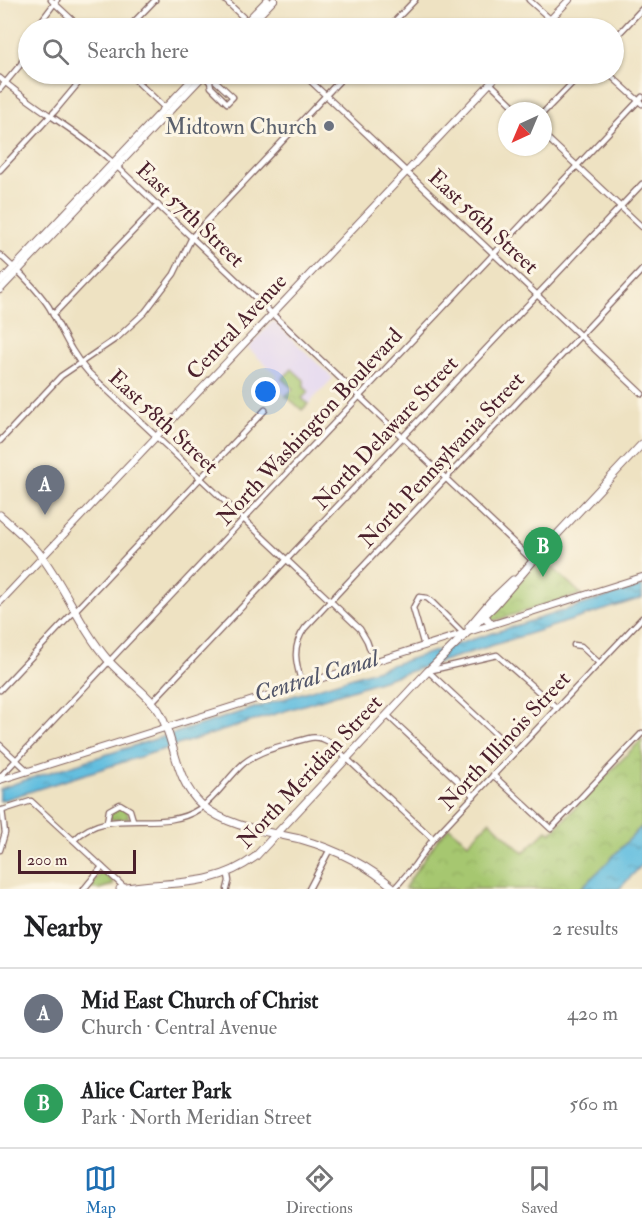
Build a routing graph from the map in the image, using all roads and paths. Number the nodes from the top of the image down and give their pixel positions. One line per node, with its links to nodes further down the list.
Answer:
1 (155, 0): 12 (street)
2 (225, 0): 13 (street)
3 (267, 0): 14 (main road)
4 (274, 0): 15 (main road)
5 (415, 0): 16 (street)
6 (530, 0): 17 (street)
7 (568, 0): 18 (main road)
8 (54, 1): 10 (street); 11 (street)
9 (642, 9): 19 (street)
10 (43, 18)
11 (71, 18)
12 (138, 18)
13 (243, 18)
14 (255, 18)
15 (257, 18)
16 (398, 18)
17 (549, 18)
18 (551, 18)
19 (624, 28)
20 (18, 68): 22 (street)
21 (0, 78): 22 (street, East 57th Street)
22 (6, 83): 35 (street); 41 (street, East 57th Street)
23 (78, 84): 41 (street)
24 (140, 84): 40 (street)
25 (192, 84): 40 (main road)
26 (193, 84): 43 (main road)
27 (211, 84): 28 (street)
28 (217, 84)
29 (314, 84): 36 (street, East 56th Street)
30 (336, 84): 36 (street)
31 (489, 84): 46 (main road, Central Avenue)
32 (491, 84): 38 (street)
33 (571, 84): 39 (street)
34 (621, 84): 37 (street)
35 (0, 88)
36 (326, 95): 46 (street, East 56th Street); 51 (street)
37 (641, 101): 44 (street, North Washington Boulevard)
38 (510, 102)
39 (552, 104)
40 (165, 108): 43 (main road)
41 (51, 116): 43 (street, East 57th Street); 45 (street)
42 (552, 142): 44 (street)
43 (115, 165): 48 (street, East 57th Street); 54 (main road)
44 (577, 166): 49 (street); 52 (street, North Washington Boulevard)
45 (0, 170)
46 (407, 171): 52 (street, East 56th Street); 59 (main road, Central Avenue)
47 (642, 184): 49 (street, North Delaware Street)
48 (158, 205): 51 (street, East 57th Street); 60 (street)
49 (620, 207): 50 (street); 58 (street, North Delaware Street)
50 (642, 227)
51 (192, 237): 59 (street, East 57th Street); 62 (street)
52 (494, 254): 58 (street, East 56th Street); 64 (street, North Washington Boulevard)
53 (0, 255): 54 (street, East 58th Street)
54 (16, 269): 56 (main road); 57 (main road); 60 (street, East 58th Street)
55 (642, 270): 61 (street, North Pennsylvania Street)
56 (0, 282)
57 (0, 290)
58 (538, 294): 61 (street, East 56th Street); 67 (street, North Delaware Street)
59 (272, 314): 64 (street, East 57th Street); 66 (main road, Central Avenue)
60 (53, 315): 62 (street, East 58th Street)
61 (580, 335): 63 (street, East 56th Street); 71 (street, North Pennsylvania Street)
62 (79, 363): 66 (street, East 58th Street); 68 (street)
63 (642, 394)
64 (359, 396): 67 (street, East 57th Street); 73 (street, North Washington Boulevard)
65 (265, 410): 70 (street)
66 (156, 437): 70 (street, East 58th Street); 74 (main road, Central Avenue)
67 (403, 438): 71 (street, East 57th Street); 75 (street, North Delaware Street)
68 (0, 441)
69 (642, 444): 76 (main road, North Meridian Street)
70 (200, 478): 73 (street, East 58th Street); 81 (street)
71 (446, 478): 76 (street, East 57th Street); 79 (street, North Pennsylvania Street)
72 (0, 515): 74 (main road)
73 (244, 519): 75 (street, East 58th Street); 89 (street, North Washington Boulevard)
74 (42, 557): 80 (main road, Central Avenue); 81 (main road)
75 (287, 560): 79 (street, East 58th Street); 94 (street, North Delaware Street)
76 (533, 561): 77 (main road, North Meridian Street)
77 (518, 576): 82 (main road, North Meridian Street); 85 (main road, North Meridian Street)
78 (642, 577): 84 (main road)
79 (330, 601): 88 (street, East 58th Street); 92 (street, North Pennsylvania Street)
80 (0, 602)
81 (76, 610): 89 (main road); 93 (street)
82 (484, 615): 84 (main road); 85 (main road, North Meridian Street)
83 (642, 618): 90 (street, North Illinois Street)
84 (491, 624): 85 (main road)
85 (464, 634): 87 (main road); 87 (street); 91 (main road, North Meridian Street)
86 (574, 645): 90 (street)
87 (424, 646): 88 (main road)
88 (374, 661): 92 (main road)
89 (109, 662): 94 (main road); 102 (street, North Washington Boulevard)
90 (600, 663): 95 (street, North Illinois Street)
91 (430, 669): 95 (street); 96 (main road, North Meridian Street); 100 (street)
92 (302, 684): 97 (main road)
93 (0, 690)
94 (152, 702): 97 (main road)
95 (557, 708): 100 (street, North Illinois Street)
96 (387, 715): 101 (main road, North Meridian Street); 106 (street)
97 (165, 727): 103 (main road); 107 (main road)
98 (642, 733): 104 (street)
99 (0, 745): 102 (street)
100 (515, 752): 104 (street, North Illinois Street)
101 (346, 759): 107 (street); 111 (main road, North Meridian Street); 112 (street)
102 (16, 760): 103 (street); 105 (street, North Washington Boulevard)
103 (28, 771): 105 (main road)
104 (493, 775): 106 (street, North Illinois Street)
105 (0, 778)
106 (474, 795): 112 (street, North Illinois Street)
107 (204, 806): 109 (street); 111 (main road)
108 (1, 810): 113 (street); 115 (street)
109 (133, 820): 110 (street); 110 (street)
110 (107, 822): 113 (street)
111 (278, 834): 114 (main road); 117 (main road, North Meridian Street)
112 (433, 838): 122 (street, North Illinois Street)
113 (74, 840): 116 (street)
114 (330, 849): 121 (street); 122 (main road)
115 (0, 850)
116 (102, 867): 118 (street); 119 (street)
117 (228, 875): 119 (main road, North Meridian Street); 120 (street)
118 (84, 889)
119 (122, 889)
120 (226, 889)
121 (309, 889)
122 (395, 889)

